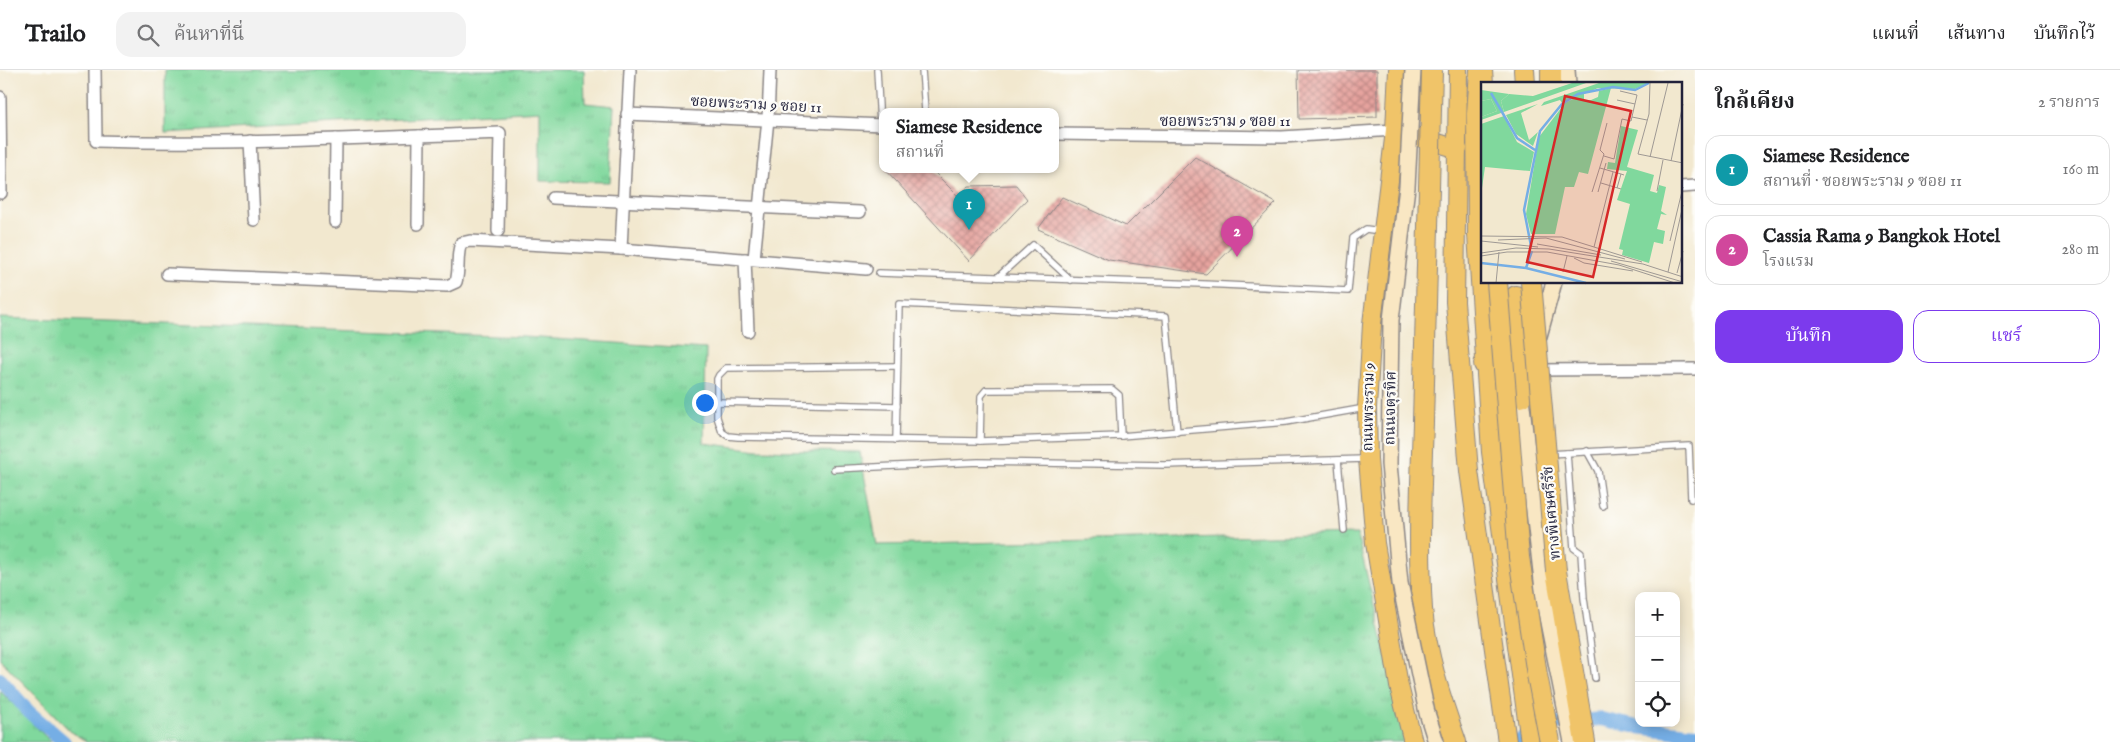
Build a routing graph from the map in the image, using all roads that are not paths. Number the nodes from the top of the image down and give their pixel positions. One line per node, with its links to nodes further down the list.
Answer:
1 (95, 70): 21 (street)
2 (630, 70): 14 (street)
3 (770, 70): 15 (street)
4 (877, 70): 12 (lane)
5 (922, 70): 13 (lane)
6 (1398, 70): 17 (main road, ถนนพระราม 9)
7 (1413, 70): 69 (main road, ถนนจตุรทิศ, bridge)
8 (1432, 70): 69 (highway, bridge)
9 (1458, 70): 22 (main road)
10 (1481, 70): 46 (main road)
11 (0, 97): 25 (street)
12 (880, 108)
13 (925, 108)
14 (627, 114): 15 (street, ซอยพระราม 9 ซอย 11); 27 (street)
15 (768, 119): 16 (street, ซอยพระราม 9 ซอย 11); 28 (street)
16 (879, 125)
17 (1395, 130): 18 (street, ซอยพระราม 9 ซอย 11); 22 (main road); 34 (main road, ถนนพระราม 9)
18 (1059, 134)
19 (419, 136): 20 (street); 32 (street); 33 (street)
20 (336, 139): 21 (street); 31 (street)
21 (250, 141): 30 (street)
22 (1458, 149): 70 (main road)
23 (1695, 186): 24 (street)
24 (1682, 187)
25 (2, 193)
26 (553, 198): 27 (street)
27 (623, 200): 28 (street); 35 (street)
28 (759, 207): 29 (street); 36 (street)
29 (860, 212)
30 (254, 220)
31 (335, 222)
32 (418, 224)
33 (498, 231)
34 (1382, 232): 41 (lane); 53 (main road, ถนนพระราม 9)
35 (621, 249): 36 (street); 39 (street)
36 (750, 259): 37 (street); 45 (street)
37 (866, 269)
38 (879, 273): 40 (lane)
39 (167, 274)
40 (998, 277): 41 (lane); 41 (lane)
41 (1071, 280)
42 (1497, 284): 72 (highway, bridge)
43 (1553, 284): 49 (main road)
44 (1523, 287): 46 (highway); 50 (highway); 74 (highway, ทางพิเศษศรีรัช, bridge)
45 (748, 331)
46 (1484, 364): 71 (main road)
47 (897, 366): 51 (lane); 52 (lane); 54 (lane)
48 (1695, 369): 49 (street)
49 (1529, 370): 50 (main road)
50 (1521, 397): 60 (main road)
51 (717, 402): 52 (lane); 56 (lane)
52 (896, 406): 56 (lane)
53 (1367, 408): 54 (lane); 61 (main road, ถนนพระราม 9)
54 (1177, 432): 55 (lane)
55 (1121, 436): 57 (lane); 57 (lane)
56 (896, 440): 57 (lane)
57 (980, 441)
58 (1587, 451): 59 (lane); 64 (lane); 65 (lane)
59 (1567, 452): 60 (lane); 67 (lane)
60 (1527, 456): 73 (main road)
61 (1368, 459): 62 (lane); 68 (main road, ถนนพระราม 9)
62 (1338, 460): 63 (lane); 66 (lane)
63 (834, 469)
64 (1691, 499)
65 (1602, 506)
66 (1344, 530)
67 (1595, 678)
68 (1412, 739)
69 (1448, 739)
70 (1507, 742)
71 (1530, 742)
72 (1550, 742)
73 (1572, 742)
74 (1585, 742)

